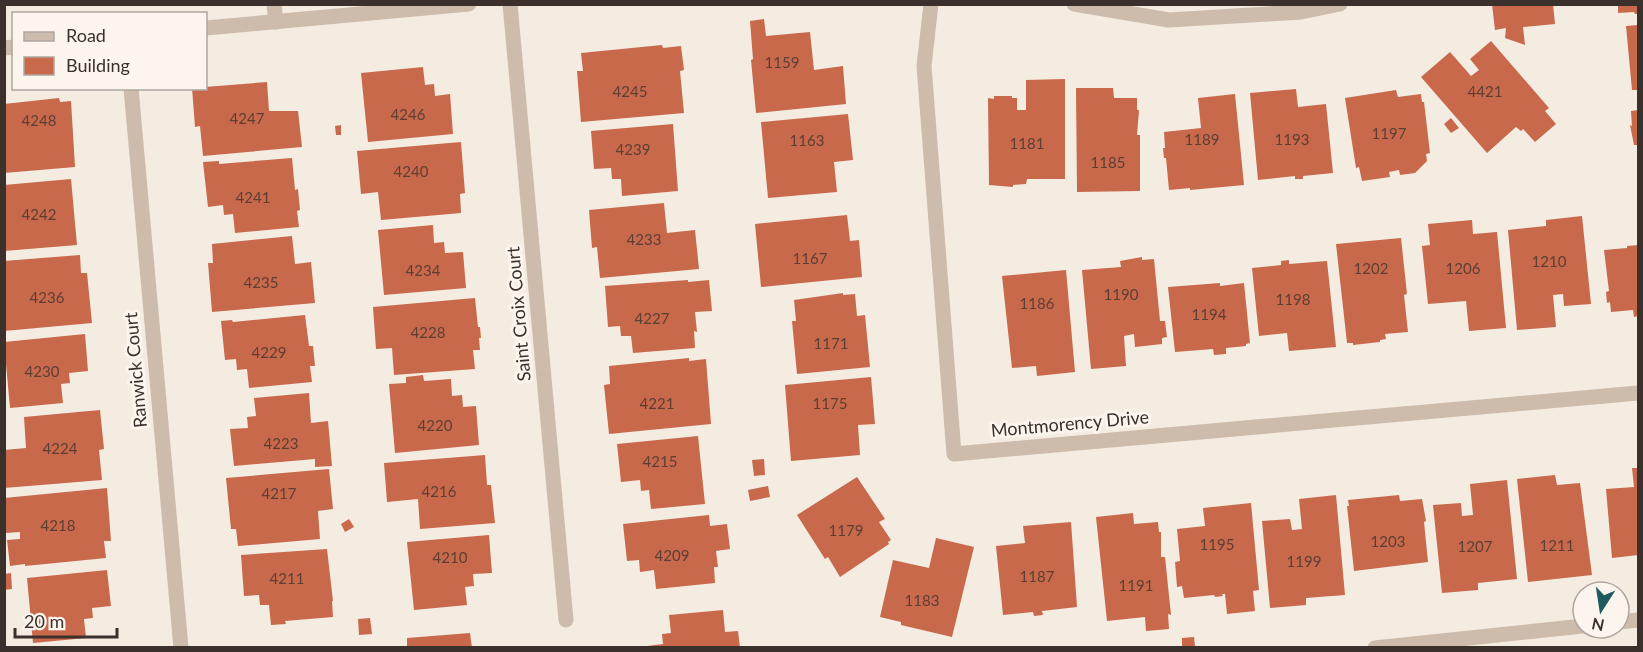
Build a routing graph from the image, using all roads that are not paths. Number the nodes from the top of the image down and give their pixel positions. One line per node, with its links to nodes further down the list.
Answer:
1 (274, 4): 7 (street)
2 (469, 4): 7 (street)
3 (510, 4): 11 (street, Saint Croix Court)
4 (931, 4): 10 (street, Montmorency Drive)
5 (1074, 4): 6 (street)
6 (1340, 4)
7 (276, 22): 8 (street)
8 (207, 28)
9 (131, 90): 13 (street, Ranwick Court)
10 (1638, 393)
11 (566, 620)
12 (1571, 627): 14 (street)
13 (181, 648)
14 (1375, 648)

